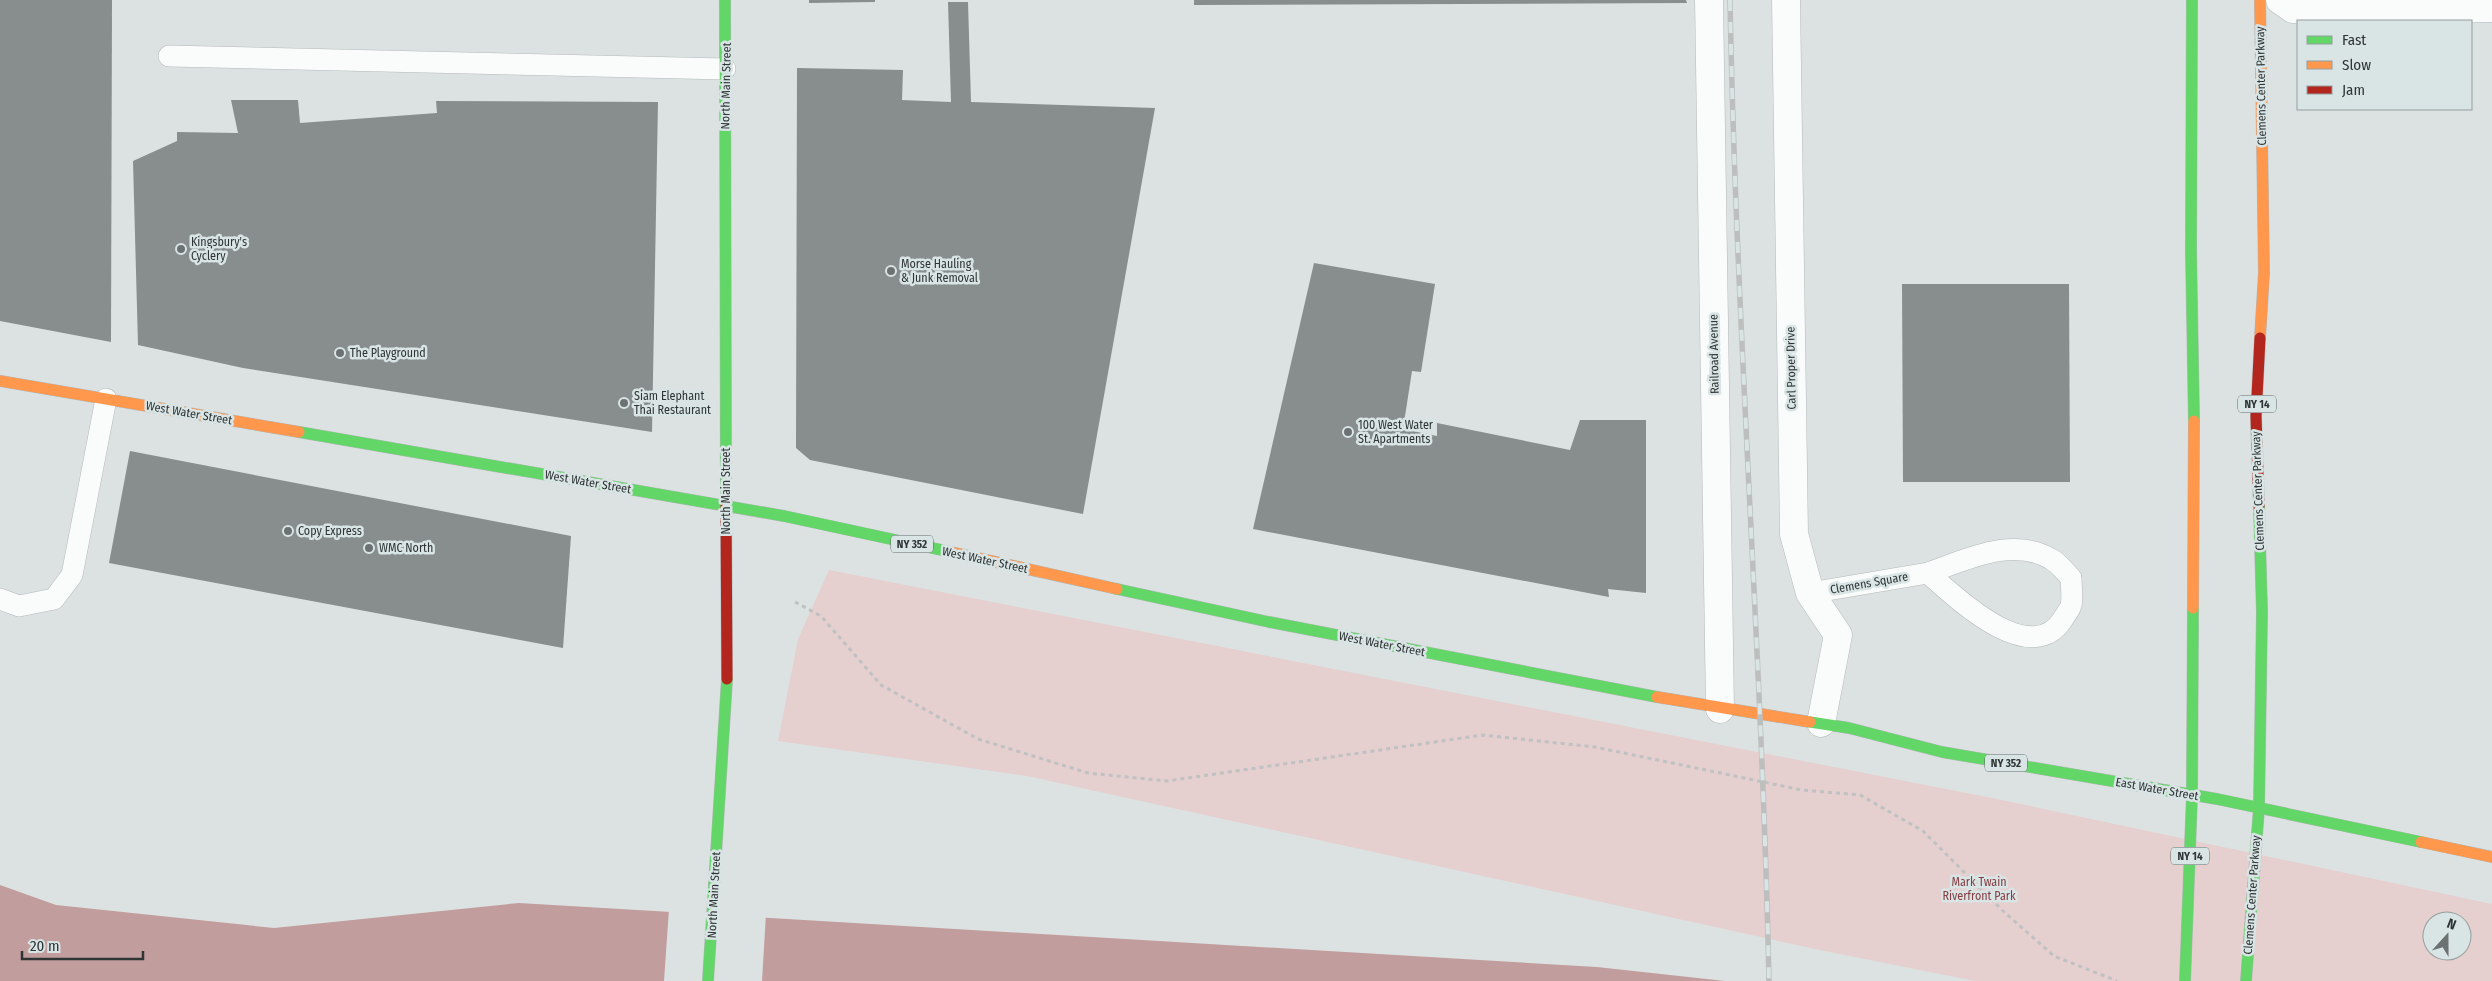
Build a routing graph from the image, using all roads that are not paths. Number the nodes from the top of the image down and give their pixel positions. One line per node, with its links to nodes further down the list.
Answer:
1 (725, 0): 9 (main road, North Main Street)
2 (1709, 0): 16 (street, Railroad Avenue)
3 (1786, 0): 14 (street, Carl Proper Drive)
4 (2192, 0): 18 (main road, NY 14)
5 (2260, 0): 19 (main road, Clemens Center Parkway / NY 14)
6 (2280, 0): 7 (street)
7 (2492, 8)
8 (169, 56): 9 (lane)
9 (725, 69): 12 (main road, North Main Street)
10 (0, 380): 11 (main road, West Water Street / NY 352)
11 (106, 399): 12 (main road, West Water Street / NY 352); 15 (lane)
12 (726, 505): 16 (main road, West Water Street / NY 352); 21 (main road, North Main Street)
13 (1928, 573): 13 (lane, Clemens Square); 14 (lane, Clemens Square)
14 (1810, 593): 17 (street, Carl Proper Drive)
15 (0, 599)
16 (1720, 709): 17 (main road, West Water Street / NY 352)
17 (1821, 723): 18 (main road, East Water Street / NY 352)
18 (2192, 795): 19 (main road, East Water Street / NY 352); 22 (main road, NY 14)
19 (2259, 808): 20 (main road, East Water Street / NY 352); 23 (main road, Clemens Center Parkway / NY 14)
20 (2492, 857)
21 (708, 981)
22 (2185, 981)
23 (2246, 981)

